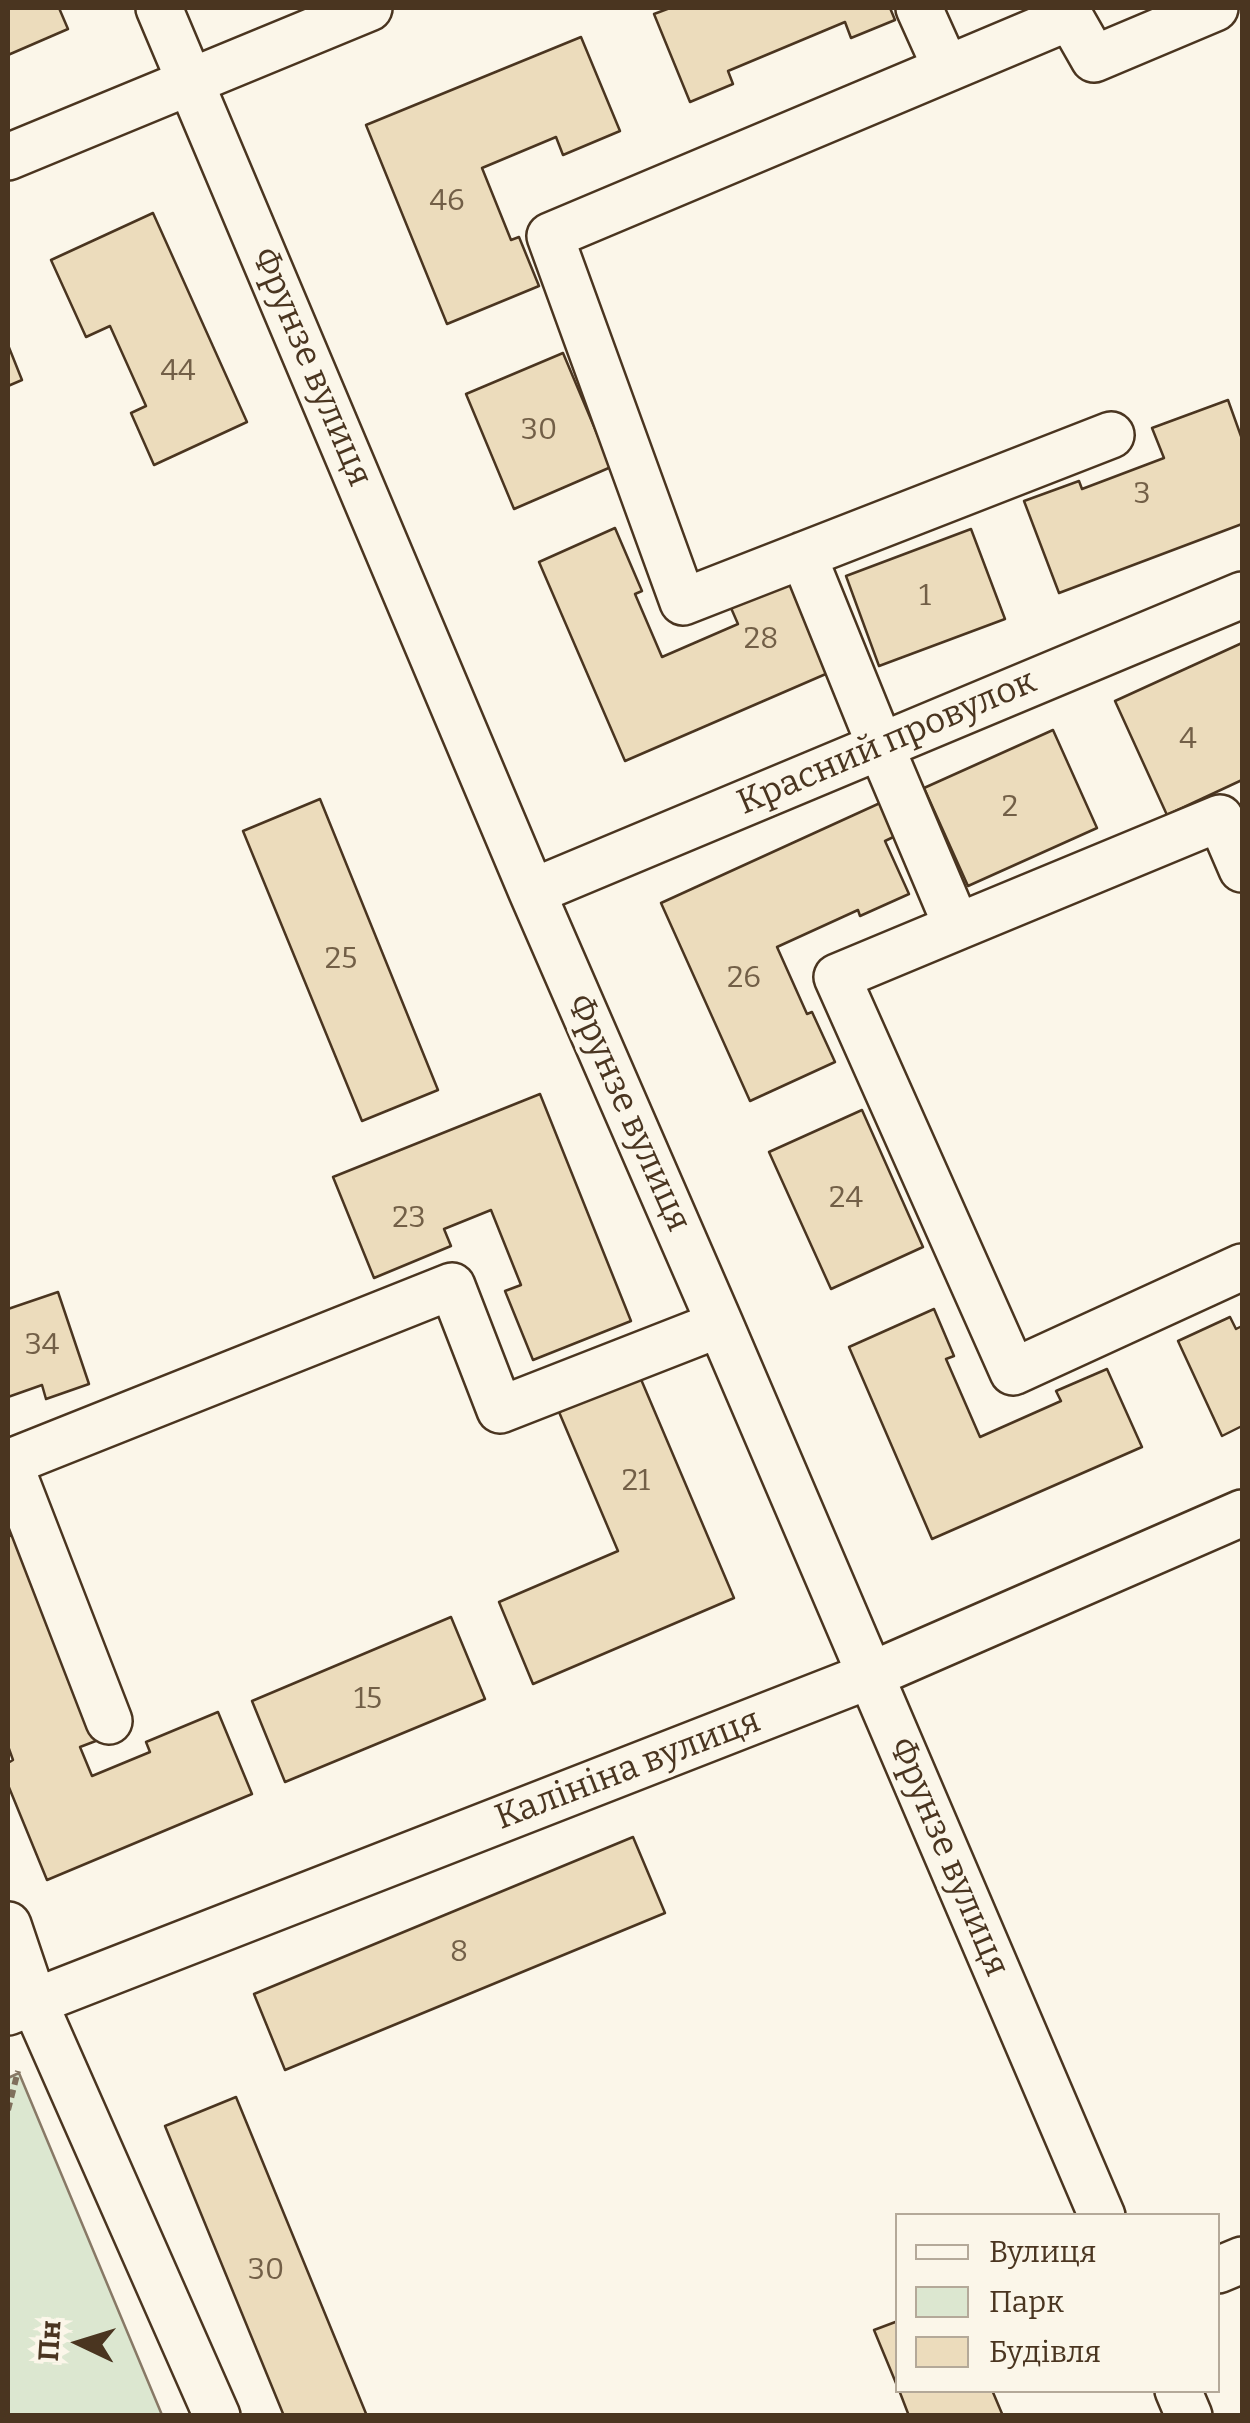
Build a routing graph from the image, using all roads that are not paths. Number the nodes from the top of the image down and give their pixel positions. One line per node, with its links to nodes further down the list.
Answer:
1 (160, 8): 6 (street, Фрунзе вулиця)
2 (369, 8): 6 (street)
3 (919, 8): 5 (street)
4 (1215, 8): 5 (street)
5 (946, 68): 9 (street)
6 (191, 82): 7 (street); 13 (street, Фрунзе вулиця)
7 (8, 157)
8 (1112, 435): 9 (street)
9 (803, 555): 11 (street)
10 (1242, 594): 11 (street, Красний провулок)
11 (880, 745): 13 (street, Красний провулок); 14 (street)
12 (1242, 869): 14 (street)
13 (532, 892): 16 (street, Фрунзе вулиця)
14 (957, 927): 15 (street)
15 (1242, 1267)
16 (720, 1324): 17 (street); 19 (street, Фрунзе вулиця)
17 (8, 1463): 20 (street)
18 (1242, 1513): 19 (street, Калініна вулиця)
19 (871, 1675): 22 (street, Калініна вулиця); 23 (street, Фрунзе вулиця)
20 (109, 1721)
21 (8, 1925): 22 (street)
22 (21, 2007): 24 (street)
23 (1101, 2213)
24 (217, 2416)

